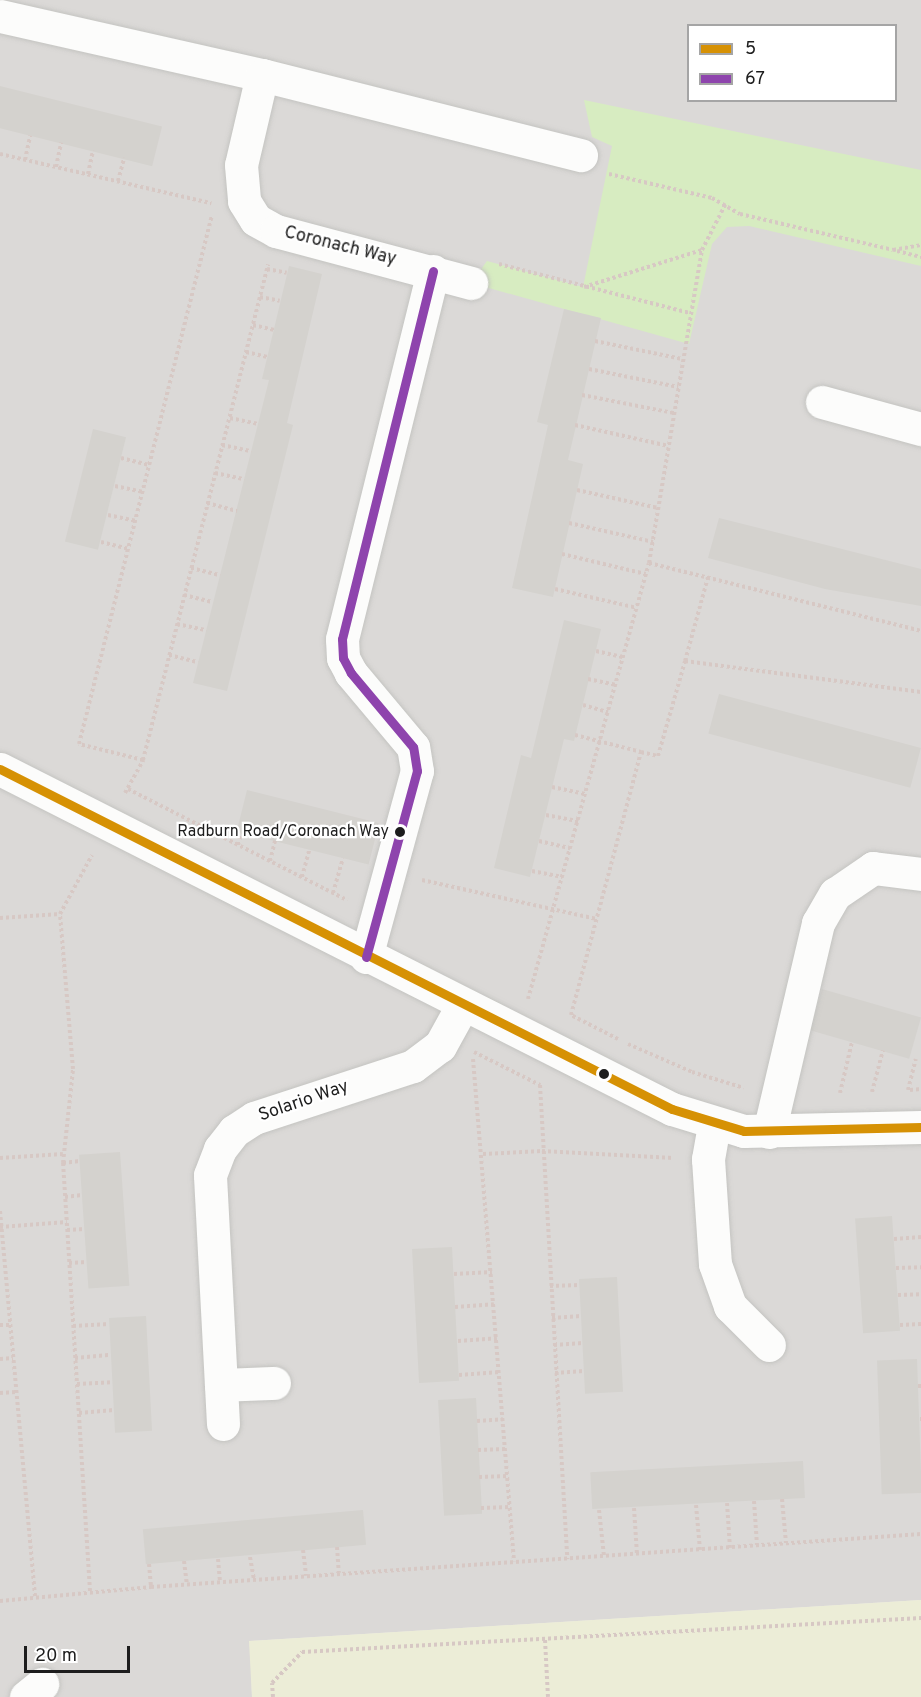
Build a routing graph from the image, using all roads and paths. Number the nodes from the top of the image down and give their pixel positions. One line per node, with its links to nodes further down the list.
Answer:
1 (0, 16): 2 (street)
2 (262, 75): 7 (street); 14 (street, Coronach Way)
3 (30, 136): 9 (path)
4 (61, 143): 10 (path)
5 (93, 151): 11 (path)
6 (0, 154): 9 (path)
7 (581, 155): 13 (path)
8 (124, 158): 12 (path)
9 (25, 160): 10 (path)
10 (56, 167): 11 (path)
11 (88, 174): 12 (path)
12 (118, 181): 46 (path)
13 (725, 205): 16 (path); 17 (path)
14 (276, 231): 19 (path); 20 (street, Coronach Way)
15 (921, 244): 17 (path)
16 (702, 250): 23 (path); 26 (path)
17 (893, 250): 18 (path)
18 (921, 257)
19 (267, 269): 21 (path); 24 (path)
20 (433, 271): 22 (street, Coronach Way); 104 (street)
21 (287, 273)
22 (471, 283): 23 (path)
23 (583, 287): 26 (path)
24 (260, 297): 25 (path); 27 (path)
25 (280, 301)
26 (690, 313): 32 (path)
27 (253, 325): 28 (path); 30 (path)
28 (274, 330)
29 (595, 341): 32 (path)
30 (246, 352): 31 (path); 38 (path)
31 (267, 357)
32 (682, 359): 34 (path)
33 (588, 369): 34 (path)
34 (678, 387): 37 (path)
35 (582, 395): 37 (path)
36 (822, 402): 41 (street)
37 (674, 413): 43 (path)
38 (230, 418): 39 (path); 42 (path)
39 (258, 424)
40 (575, 425): 43 (path)
41 (921, 429)
42 (222, 445): 44 (path); 47 (path)
43 (669, 446): 53 (path)
44 (251, 452)
45 (121, 458): 46 (path)
46 (150, 465): 51 (path)
47 (215, 473): 48 (path); 52 (path)
48 (244, 479)
49 (115, 486): 51 (path)
50 (577, 490): 53 (path)
51 (143, 492): 56 (path)
52 (207, 503): 54 (path); 63 (path)
53 (658, 508): 59 (path)
54 (237, 511)
55 (108, 514): 56 (path)
56 (136, 521): 60 (path)
57 (569, 523): 59 (path)
58 (101, 542): 60 (path)
59 (653, 542): 62 (path)
60 (129, 549): 87 (path)
61 (562, 555): 64 (path)
62 (649, 563): 64 (path); 66 (path)
63 (191, 568): 65 (path); 68 (path)
64 (646, 574): 70 (path)
65 (220, 575)
66 (708, 577): 73 (path); 77 (path)
67 (555, 589): 70 (path)
68 (184, 596): 69 (path); 71 (path)
69 (213, 602)
70 (637, 608): 76 (path)
71 (177, 624): 72 (path); 75 (path)
72 (206, 630)
73 (921, 631)
74 (596, 651): 76 (path)
75 (169, 655): 78 (path); 87 (path)
76 (623, 657): 80 (path)
77 (685, 661): 81 (path); 86 (path)
78 (198, 662)
79 (588, 679): 80 (path)
80 (616, 686): 83 (path)
81 (921, 692)
82 (583, 705): 83 (path)
83 (608, 712): 85 (path)
84 (575, 735): 85 (path)
85 (600, 741): 86 (path); 91 (path)
86 (641, 752): 113 (path)
87 (142, 760): 90 (path)
88 (0, 769): 94 (street)
89 (552, 787): 91 (path)
90 (128, 789): 94 (path); 98 (path)
91 (585, 794): 93 (path)
92 (546, 815): 93 (path)
93 (578, 821): 99 (path)
94 (109, 824): 111 (path); 114 (street)
95 (242, 833): 98 (path)
96 (539, 841): 99 (path)
97 (275, 842): 102 (path)
98 (238, 845): 102 (path)
99 (570, 848): 107 (path)
100 (309, 850): 106 (path)
101 (343, 858): 108 (path)
102 (270, 861): 106 (path)
103 (532, 871): 107 (path)
104 (390, 872): 109 (path); 110 (street)
105 (921, 874): 122 (street)
106 (302, 877): 108 (path)
107 (562, 877): 109 (path)
108 (333, 894): 110 (path)
109 (553, 909): 113 (path); 116 (path)
110 (379, 911): 114 (street)
111 (60, 914): 112 (path); 128 (path)
112 (0, 918)
113 (597, 919): 122 (path)
114 (366, 957): 115 (street)
115 (462, 1006): 116 (street); 181 (street, Solario Way)
116 (519, 1034): 124 (street)
117 (852, 1042): 123 (path)
118 (883, 1050): 121 (path)
119 (916, 1059): 120 (path)
120 (908, 1090)
121 (872, 1092)
122 (778, 1093): 126 (street)
123 (840, 1093)
124 (714, 1125): 126 (street); 131 (street)
125 (921, 1127): 126 (street)
126 (769, 1132)
127 (542, 1151): 129 (path); 129 (path); 131 (path); 150 (path)
128 (63, 1154): 130 (path); 133 (path)
129 (483, 1154): 147 (path)
130 (0, 1158)
131 (708, 1159): 169 (street)
132 (80, 1161): 133 (path)
133 (63, 1163): 135 (path)
134 (82, 1195): 135 (path)
135 (65, 1197): 137 (path)
136 (0, 1211): 138 (path)
137 (67, 1222): 138 (path); 140 (path)
138 (0, 1227): 151 (path)
139 (85, 1229): 140 (path)
140 (67, 1230): 144 (path)
141 (921, 1237): 142 (path)
142 (894, 1239)
143 (87, 1262): 144 (path)
144 (69, 1263): 164 (path)
145 (921, 1267): 146 (path)
146 (896, 1268)
147 (492, 1272): 148 (path); 155 (path)
148 (454, 1274)
149 (580, 1285): 150 (path)
150 (550, 1286): 158 (path)
151 (7, 1292): 152 (path); 162 (path)
152 (0, 1293)
153 (898, 1294): 154 (path)
154 (921, 1294)
155 (494, 1304): 156 (path); 165 (path)
156 (455, 1307)
157 (581, 1316): 158 (path)
158 (552, 1317): 168 (path)
159 (109, 1324): 164 (path)
160 (921, 1324): 163 (path)
161 (0, 1325): 162 (path)
162 (10, 1325): 171 (path)
163 (900, 1325)
164 (73, 1326): 172 (path)
165 (497, 1338): 166 (path); 175 (path)
166 (458, 1341)
167 (583, 1343): 168 (path)
168 (554, 1345): 176 (path)
169 (769, 1345)
170 (111, 1355): 172 (path)
171 (13, 1358): 173 (path); 182 (path)
172 (75, 1358): 180 (path)
173 (0, 1359)
174 (584, 1371): 176 (path)
175 (500, 1372): 177 (path); 186 (path)
176 (555, 1373): 212 (path)
177 (459, 1375)
178 (112, 1382): 180 (path)
179 (274, 1383): 181 (street)
180 (77, 1384): 185 (path)
181 (221, 1385): 188 (street, Solario Way)
182 (16, 1392): 183 (path); 223 (path)
183 (0, 1393)
184 (114, 1410): 185 (path)
185 (79, 1413): 222 (path)
186 (503, 1419): 187 (path); 189 (path)
187 (477, 1421)
188 (223, 1424)
189 (505, 1449): 190 (path); 191 (path)
190 (478, 1450)
191 (508, 1476): 192 (path); 197 (path)
192 (479, 1477)
193 (782, 1499): 202 (path)
194 (753, 1501): 203 (path)
195 (727, 1503): 205 (path)
196 (696, 1504): 207 (path)
197 (510, 1507): 198 (path); 214 (path)
198 (481, 1508)
199 (634, 1508): 208 (path)
200 (599, 1510): 209 (path)
201 (921, 1534): 202 (path)
202 (786, 1544): 203 (path)
203 (757, 1545): 205 (path)
204 (337, 1547): 216 (path)
205 (730, 1548): 207 (path)
206 (303, 1550): 217 (path)
207 (700, 1550): 208 (path)
208 (637, 1554): 209 (path)
209 (604, 1556): 212 (path)
210 (250, 1557): 218 (path)
211 (218, 1559): 219 (path)
212 (567, 1559): 214 (path)
213 (184, 1561): 220 (path)
214 (514, 1561): 216 (path)
215 (149, 1564): 221 (path)
216 (339, 1574): 217 (path)
217 (306, 1576): 218 (path)
218 (254, 1580): 219 (path)
219 (220, 1582): 220 (path)
220 (187, 1584): 221 (path)
221 (151, 1587): 222 (path)
222 (90, 1592): 223 (path)
223 (35, 1596): 224 (path)
224 (0, 1601)
225 (921, 1618): 226 (path)
226 (545, 1640): 227 (path); 228 (path)
227 (273, 1697)
228 (548, 1697)

